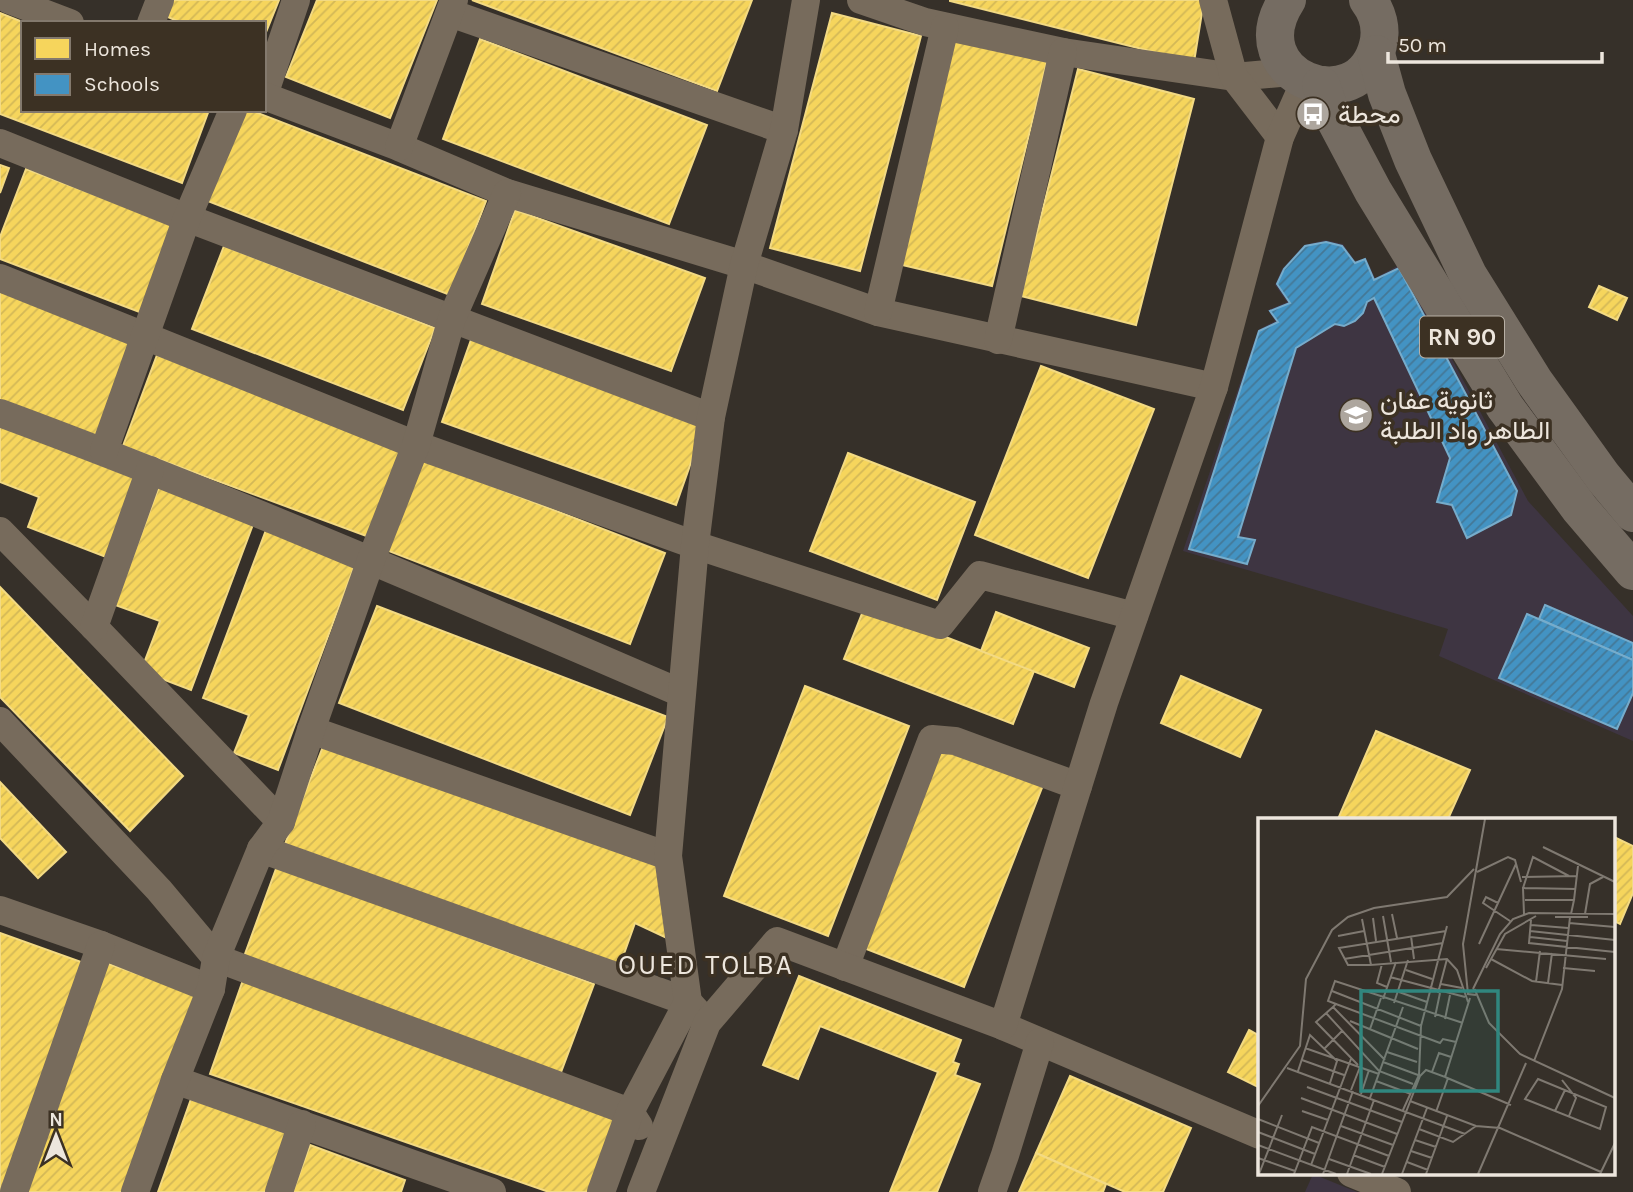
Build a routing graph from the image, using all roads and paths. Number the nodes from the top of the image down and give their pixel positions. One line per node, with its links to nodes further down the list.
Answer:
1 (9, 0): 9 (street)
2 (160, 0): 13 (street)
3 (296, 0): 18 (street)
4 (806, 0): 21 (street)
5 (861, 0): 11 (street)
6 (1213, 0): 16 (street)
7 (1368, 0): 15 (highway)
8 (1282, 4): 17 (highway)
9 (42, 6): 12 (street)
10 (452, 7): 21 (street); 24 (street)
11 (934, 16): 14 (street); 29 (street)
12 (67, 21)
13 (152, 21)
14 (1063, 52): 16 (street); 32 (street)
15 (1376, 54): 17 (highway); 39 (highway, RN 90)
16 (1234, 77): 17 (street); 22 (street)
17 (1306, 79): 22 (street); 43 (highway, RN 90)
18 (266, 90)
19 (266, 97): 24 (street)
20 (232, 112): 26 (street)
21 (784, 130): 27 (street)
22 (1280, 137): 33 (street)
23 (0, 143): 26 (street)
24 (399, 147): 25 (street)
25 (507, 193): 27 (street); 30 (street)
26 (187, 218): 30 (street); 31 (street)
27 (744, 265): 29 (street); 35 (street)
28 (0, 278): 31 (street)
29 (878, 312): 32 (street)
30 (452, 318): 35 (street); 36 (street)
31 (146, 336): 36 (street); 37 (street)
32 (998, 340): 33 (street)
33 (1214, 387): 44 (street)
34 (0, 412): 37 (street)
35 (711, 417): 41 (street)
36 (416, 445): 41 (street); 42 (street)
37 (104, 451): 38 (street)
38 (150, 470): 42 (street); 45 (street)
39 (1633, 513)
40 (0, 531): 45 (street)
41 (695, 544): 44 (street); 46 (street)
42 (371, 560): 46 (street); 48 (street)
43 (1633, 571)
44 (1134, 617): 49 (street)
45 (94, 627): 50 (street)
46 (681, 693): 52 (street)
47 (0, 721): 55 (street)
48 (311, 730): 50 (street); 52 (street)
49 (1078, 786): 56 (street); 60 (street)
50 (281, 822): 51 (street)
51 (261, 849): 55 (street); 58 (street)
52 (668, 856): 58 (street)
53 (0, 910): 54 (street)
54 (101, 945): 57 (street); 69 (street)
55 (216, 958): 57 (street); 63 (street)
56 (845, 967): 59 (street); 60 (street)
57 (211, 989): 62 (street)
58 (688, 1002): 59 (street); 63 (street)
59 (707, 1023): 66 (street)
60 (1003, 1027): 61 (street)
61 (1040, 1042): 65 (street); 75 (street)
62 (175, 1080): 64 (street); 70 (street)
63 (629, 1112): 66 (street); 73 (street)
64 (302, 1125): 68 (street); 71 (street)
65 (1258, 1134)
66 (656, 1152): 74 (street)
67 (1353, 1174): 76 (street)
68 (421, 1180): 72 (street)
69 (14, 1192)
70 (135, 1192)
71 (279, 1192)
72 (492, 1192)
73 (601, 1192)
74 (641, 1192)
75 (992, 1192)
76 (1397, 1192)

